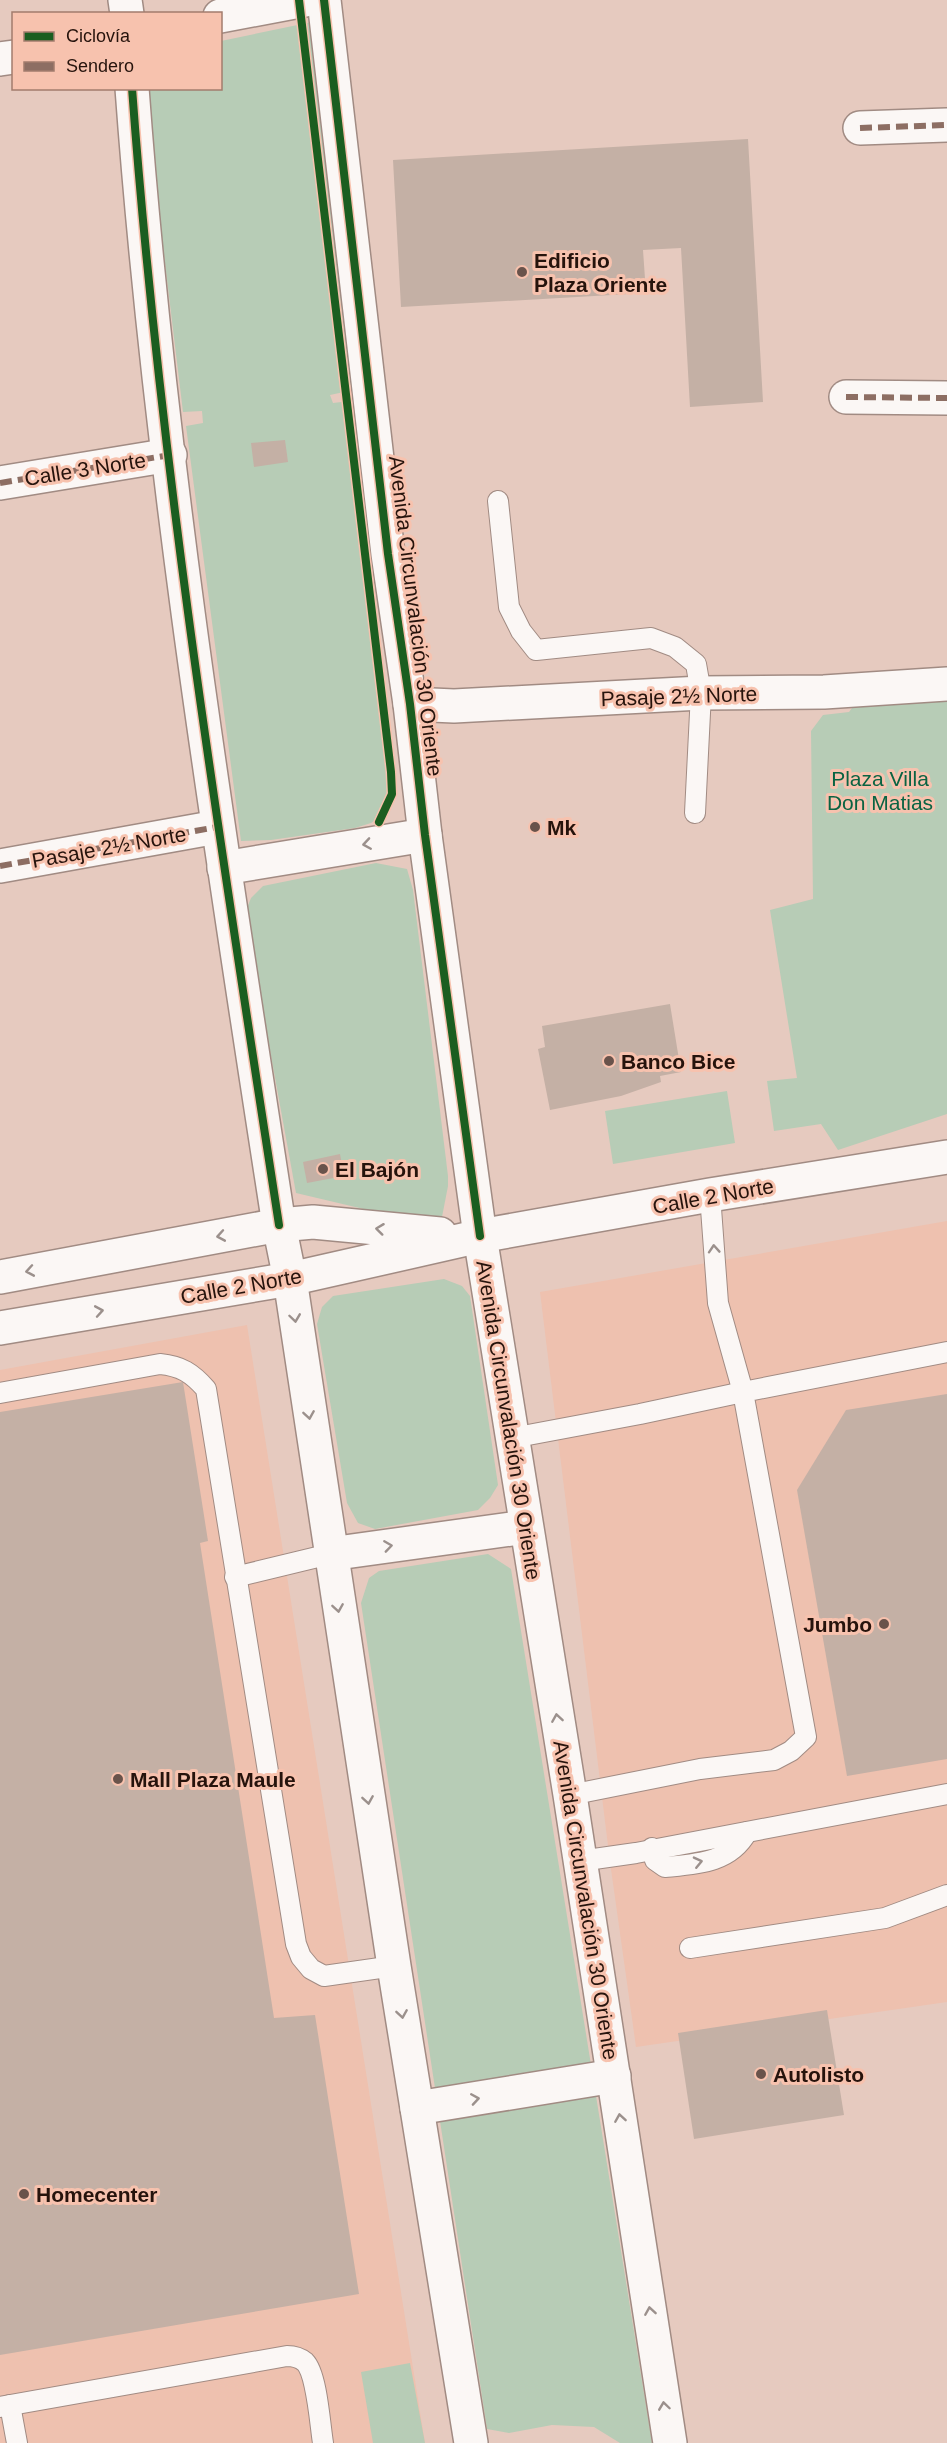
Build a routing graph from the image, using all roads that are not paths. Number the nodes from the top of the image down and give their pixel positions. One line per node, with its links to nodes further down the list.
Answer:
1 (305, 0): 3 (main road)
2 (324, 0): 14 (main road, Avenida Circunvalación 30 Oriente)
3 (222, 16)
4 (132, 90): 9 (main road)
5 (947, 125): 6 (main road)
6 (860, 128)
7 (846, 397): 8 (main road)
8 (947, 398)
9 (170, 455): 10 (main road, Calle 3 Norte); 16 (main road)
10 (0, 483)
11 (498, 501): 13 (lane)
12 (947, 684): 13 (main road, Pasaje 2½ Norte)
13 (701, 693): 14 (main road, Pasaje 2½ Norte); 15 (lane)
14 (410, 704): 17 (main road, Avenida Circunvalación 30 Oriente)
15 (695, 813)
16 (217, 827): 18 (main road, Pasaje 2½ Norte); 19 (main road)
17 (425, 835): 19 (main road, one-way to 19); 23 (main road, Avenida Circunvalación 30 Oriente)
18 (0, 866)
19 (224, 868): 22 (main road)
20 (947, 1157): 21 (main road, Calle 2 Norte)
21 (710, 1195): 23 (main road, Calle 2 Norte); 28 (lane, one-way to 21)
22 (279, 1226): 23 (main road, Calle 2 Norte, one-way to 22); 24 (main road, Calle 2 Norte, one-way to 24); 25 (main road)
23 (480, 1236): 25 (main road, Calle 2 Norte); 30 (main road, Avenida Circunvalación 30 Oriente)
24 (0, 1277)
25 (290, 1279): 26 (main road, Calle 2 Norte, one-way to 25); 32 (main road, one-way to 32)
26 (0, 1328)
27 (947, 1352): 28 (lane)
28 (743, 1392): 30 (lane); 35 (lane)
29 (0, 1393): 33 (lane)
30 (512, 1438): 31 (main road, Avenida Circunvalación 30 Oriente)
31 (526, 1527): 32 (main road, one-way to 31); 35 (main road, Avenida Circunvalación 30 Oriente, one-way to 31)
32 (330, 1554): 33 (lane); 39 (main road, one-way to 39)
33 (235, 1576): 39 (lane)
34 (947, 1794): 36 (lane)
35 (570, 1795): 36 (main road, Avenida Circunvalación 30 Oriente)
36 (580, 1861): 40 (main road, Avenida Circunvalación 30 Oriente)
37 (947, 1895): 38 (lane)
38 (690, 1948)
39 (394, 1966): 41 (main road, one-way to 41)
40 (614, 2076): 41 (main road, one-way to 40); 46 (main road, Avenida Circunvalación 30 Oriente, one-way to 40)
41 (417, 2108): 45 (main road)
42 (5, 2406): 43 (lane); 44 (lane)
43 (17, 2443)
44 (323, 2443)
45 (471, 2443)
46 (670, 2443)

